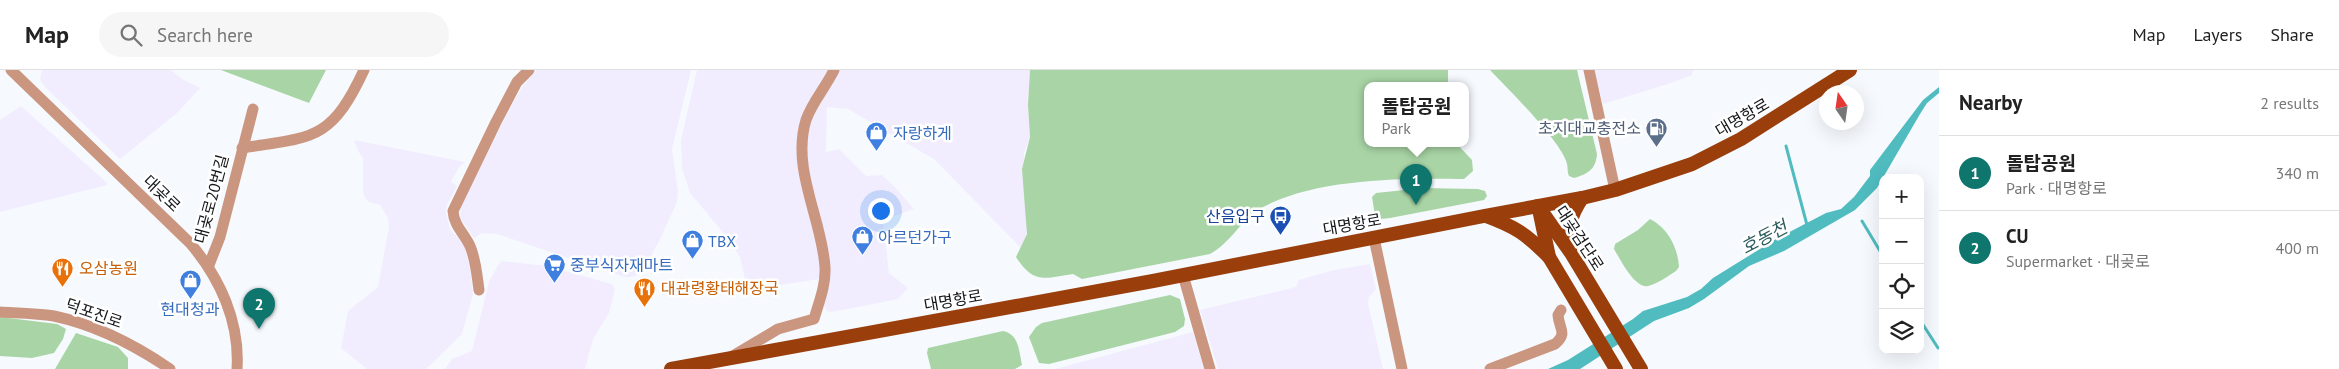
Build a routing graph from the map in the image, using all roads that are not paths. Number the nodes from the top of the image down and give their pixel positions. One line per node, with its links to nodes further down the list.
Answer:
1 (11, 70): 16 (street, 대곶로)
2 (364, 70): 8 (street, 대곶로20번길)
3 (529, 70): 18 (street)
4 (834, 70): 21 (street, 대명항로)
5 (1589, 70): 9 (street)
6 (1850, 70): 9 (main road, 대명항로)
7 (253, 109): 8 (street)
8 (242, 148): 16 (street, 대곶로20번길)
9 (1615, 190): 10 (main road, 대명항로)
10 (1582, 198): 11 (main road, 대명항로); 14 (main road)
11 (1538, 206): 12 (main road, 대명항로); 14 (main road, 대곶검단로); 15 (main road, 대곶검단로)
12 (1484, 216): 13 (main road, 대명항로); 15 (main road)
13 (1374, 238): 17 (main road, 대명항로); 27 (street)
14 (1570, 253): 29 (main road, 대곶검단로)
15 (1549, 257): 23 (main road, 대곶검단로)
16 (209, 265): 22 (street, 대곶로)
17 (1183, 275): 21 (main road, 대명항로); 26 (street)
18 (479, 290)
19 (1561, 310): 28 (street)
20 (0, 312): 24 (street, 덕포진로)
21 (730, 358): 25 (main road, 대명항로)
22 (236, 367)
23 (1615, 368)
24 (170, 369)
25 (670, 369)
26 (1210, 369)
27 (1402, 369)
28 (1490, 369)
29 (1640, 369)

